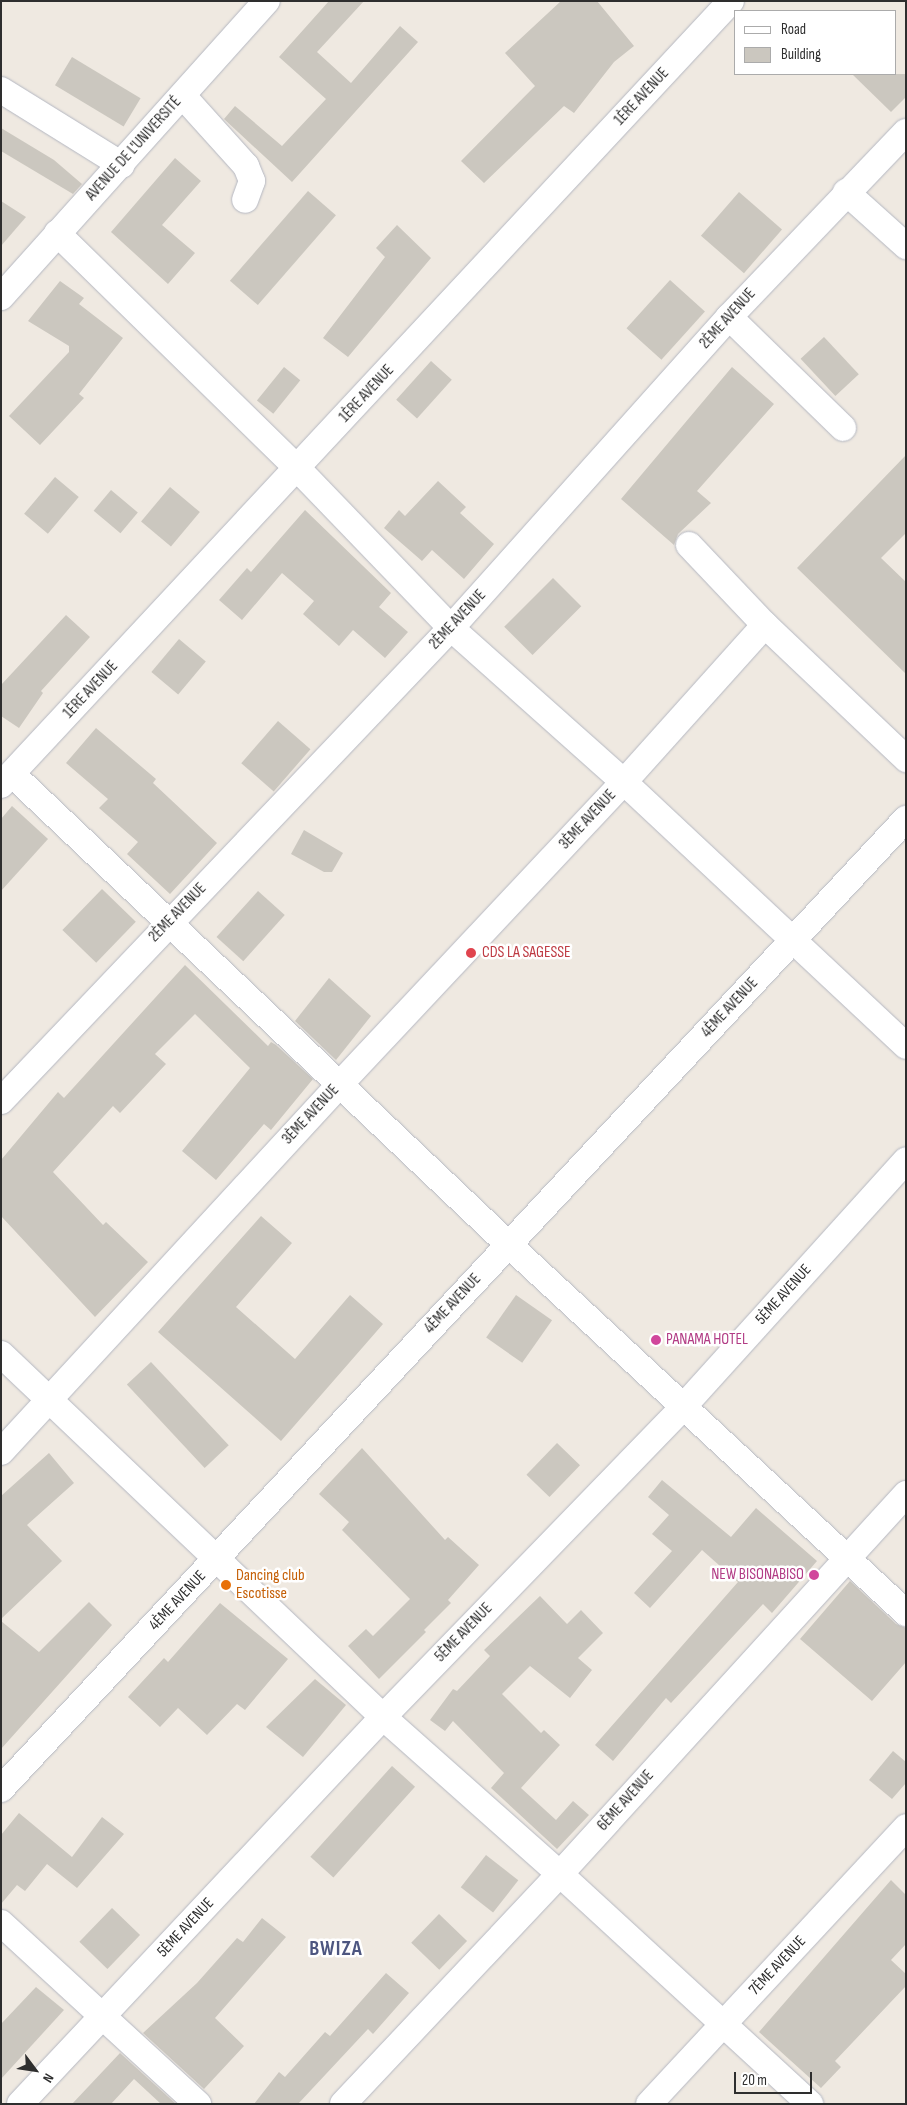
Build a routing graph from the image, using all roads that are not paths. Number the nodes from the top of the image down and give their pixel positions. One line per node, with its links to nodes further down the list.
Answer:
1 (267, 1): 4 (street, AVENUE DE L'UNIVERSITÉ)
2 (731, 1): 14 (street, 1ÈRE AVENUE)
3 (1, 90): 6 (street)
4 (183, 96): 6 (street, AVENUE DE L'UNIVERSITÉ); 8 (street)
5 (906, 132): 7 (street, 2ÈME AVENUE)
6 (122, 165): 9 (street, AVENUE DE L'UNIVERSITÉ)
7 (846, 192): 10 (street); 12 (street, 2ÈME AVENUE)
8 (245, 200)
9 (57, 233): 11 (street, AVENUE DE L'UNIVERSITÉ); 14 (street)
10 (906, 246)
11 (1, 297)
12 (729, 317): 13 (street); 17 (street, 2ÈME AVENUE)
13 (843, 428)
14 (298, 469): 17 (street); 19 (street, 1ÈRE AVENUE)
15 (688, 545): 16 (street)
16 (766, 625): 18 (street); 20 (street, 3ÈME AVENUE)
17 (452, 628): 20 (street); 22 (street, 2ÈME AVENUE)
18 (906, 759)
19 (7, 779): 22 (street)
20 (624, 782): 23 (street); 25 (street, 3ÈME AVENUE)
21 (906, 819): 23 (street, 4ÈME AVENUE)
22 (170, 922): 25 (street); 26 (street, 2ÈME AVENUE)
23 (792, 942): 24 (street); 28 (street, 4ÈME AVENUE)
24 (906, 1046)
25 (341, 1083): 28 (street); 30 (street, 3ÈME AVENUE)
26 (1, 1101)
27 (906, 1160): 31 (street, 5ÈME AVENUE)
28 (508, 1244): 31 (street); 34 (street, 4ÈME AVENUE)
29 (1, 1354): 30 (street)
30 (50, 1400): 32 (street, 3ÈME AVENUE); 34 (street)
31 (684, 1406): 35 (street); 37 (street, 5ÈME AVENUE)
32 (1, 1452)
33 (906, 1494): 35 (street, 6ÈME AVENUE)
34 (218, 1558): 37 (street); 38 (street, 4ÈME AVENUE)
35 (846, 1558): 36 (street); 40 (street, 6ÈME AVENUE)
36 (906, 1613)
37 (383, 1717): 40 (street); 42 (street, 5ÈME AVENUE)
38 (1, 1789)
39 (906, 1827): 43 (street, 7ÈME AVENUE)
40 (560, 1874): 43 (street); 46 (street, 6ÈME AVENUE)
41 (1, 1923): 42 (street)
42 (104, 2016): 44 (street, 5ÈME AVENUE); 45 (street)
43 (725, 2023): 47 (street, 7ÈME AVENUE); 48 (street)
44 (20, 2104)
45 (198, 2104)
46 (343, 2104)
47 (649, 2104)
48 (810, 2104)

